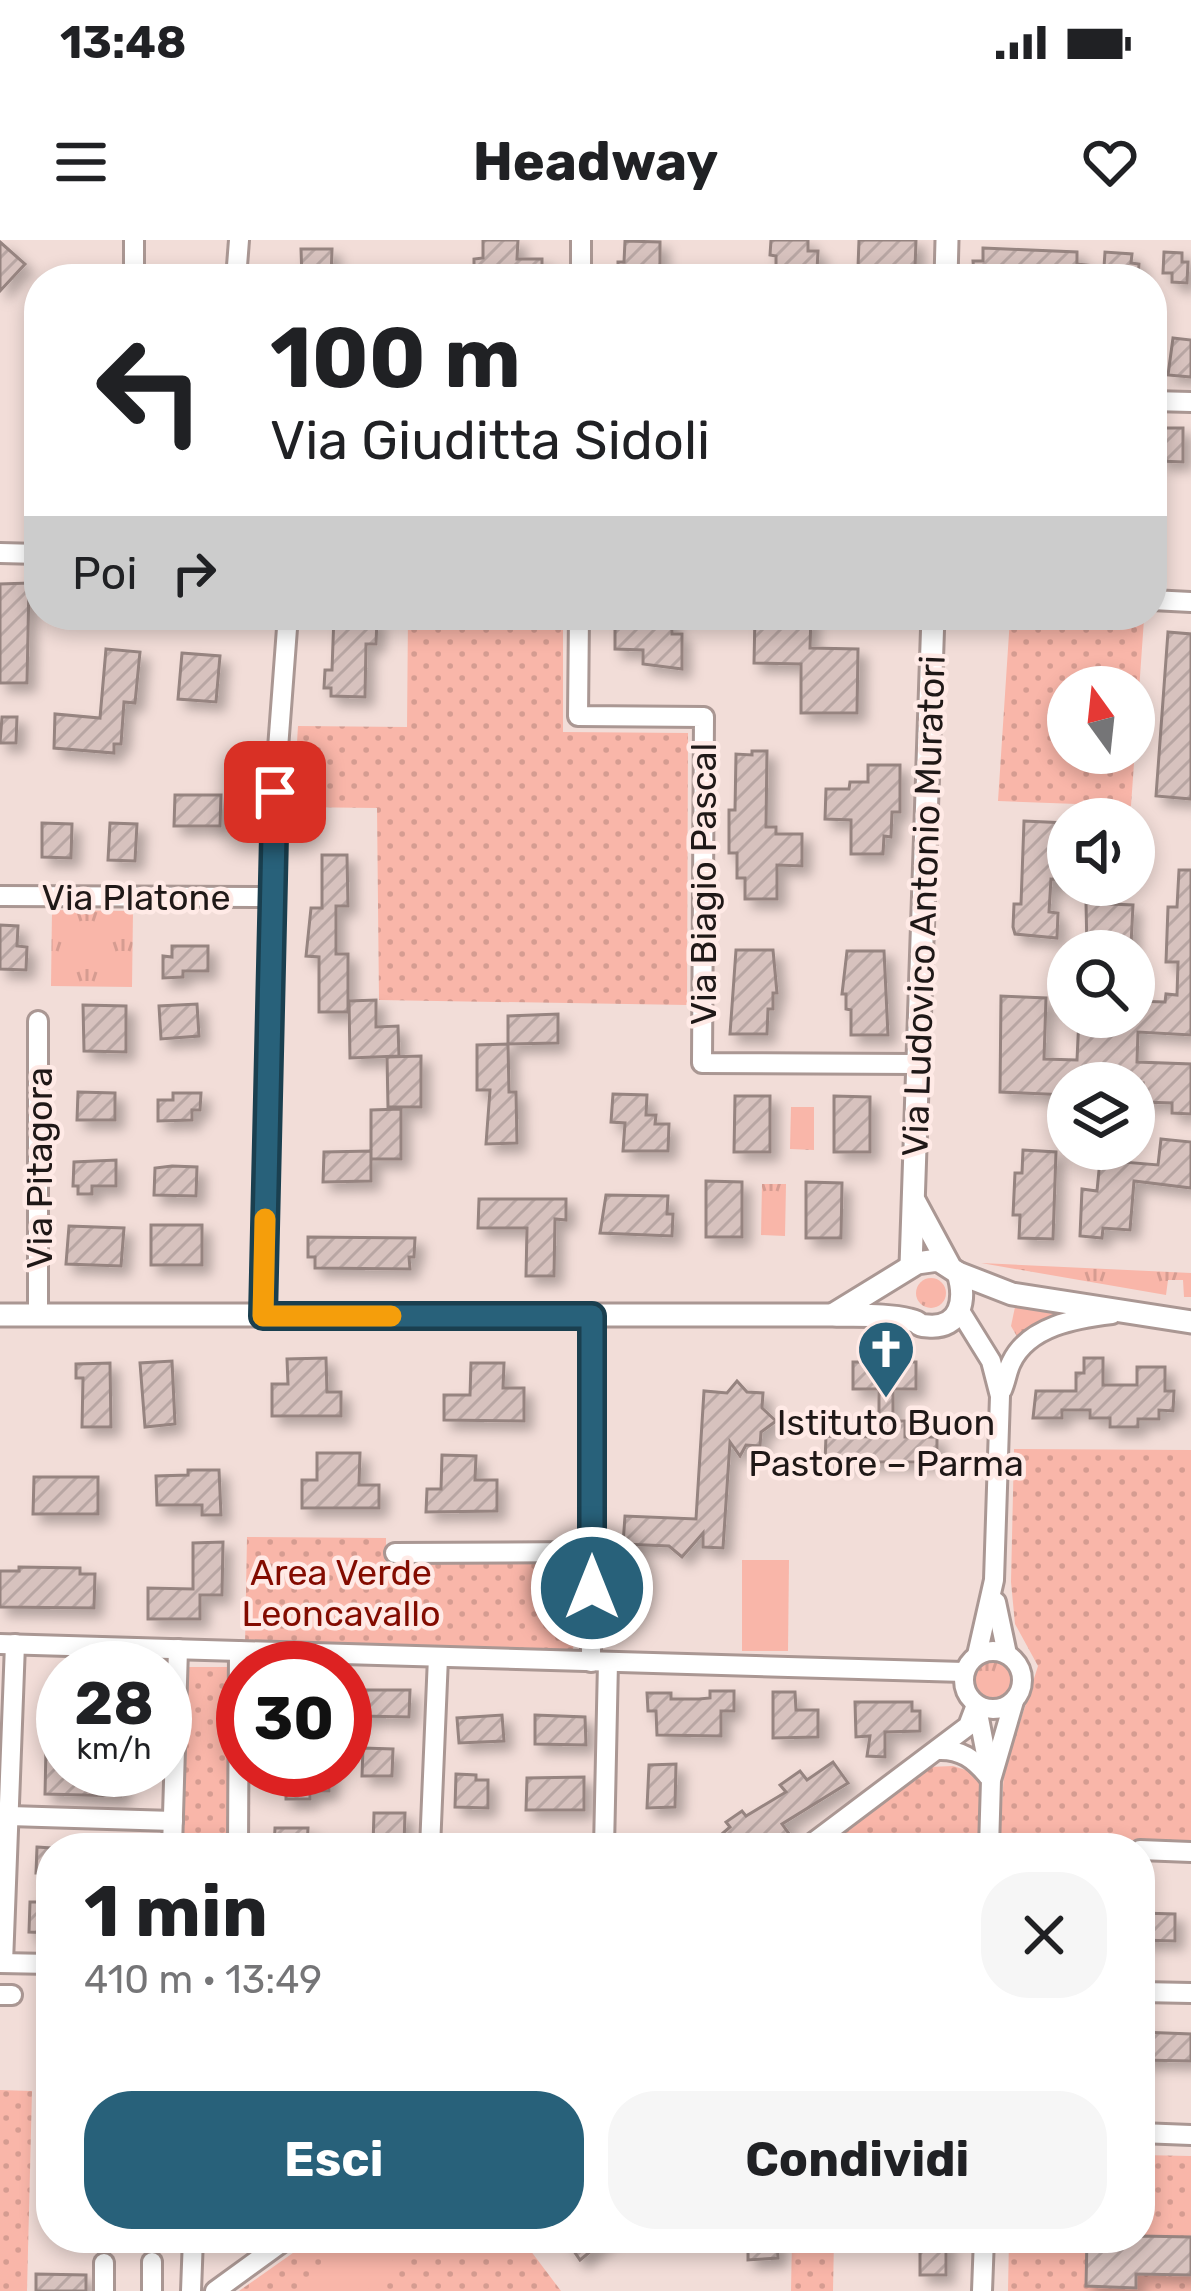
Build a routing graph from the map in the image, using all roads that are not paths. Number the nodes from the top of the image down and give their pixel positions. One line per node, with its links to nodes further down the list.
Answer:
1 (287, 630): 5 (street)
2 (579, 630): 7 (street, Via Biagio Pascal)
3 (932, 630): 7 (street, Via Ludovico Antonio Muratori)
4 (0, 896): 5 (street, Via Platone)
5 (272, 897): 17 (street)
6 (38, 1021): 16 (street, Via Pitagora)
7 (917, 1064): 8 (street, Via Ludovico Antonio Muratori)
8 (912, 1197): 9 (street, Via Ludovico Antonio Muratori); 10 (street, Via Ludovico Antonio Muratori)
9 (954, 1269): 10 (street); 11 (street); 12 (street)
10 (907, 1270): 14 (street); 20 (street)
11 (1012, 1294): 12 (street); 15 (street)
12 (961, 1308): 20 (street); 21 (street)
13 (0, 1315): 16 (street)
14 (833, 1315): 18 (street); 20 (street)
15 (1139, 1315): 19 (street); 22 (street)
16 (38, 1316): 17 (street)
17 (263, 1316): 18 (street)
18 (592, 1316): 23 (street)
19 (1191, 1322)
20 (921, 1323): 21 (street)
21 (978, 1343): 22 (street)
22 (1000, 1401): 25 (street)
23 (592, 1552): 24 (street); 31 (street)
24 (395, 1553)
25 (994, 1580): 27 (street); 29 (street)
26 (8, 1644): 39 (street)
27 (1007, 1654): 29 (street); 33 (street)
28 (372, 1655): 30 (street)
29 (977, 1655): 32 (street)
30 (438, 1657): 31 (street); 43 (street)
31 (600, 1662): 32 (street); 44 (street)
32 (964, 1672): 34 (street)
33 (1014, 1701): 34 (street); 36 (street)
34 (976, 1705): 35 (street); 36 (street)
35 (938, 1750): 36 (street); 45 (street)
36 (991, 1780): 46 (street)
37 (174, 1797): 40 (street)
38 (238, 1797): 42 (street)
39 (9, 1816): 40 (street); 49 (street)
40 (173, 1821): 41 (street)
41 (173, 1833)
42 (238, 1833)
43 (431, 1833)
44 (604, 1833)
45 (826, 1833)
46 (989, 1833)
47 (1155, 1851): 48 (street)
48 (1191, 1852)
49 (2, 1963): 50 (street)
50 (36, 1964)
51 (1155, 1992): 52 (street)
52 (1191, 1993)
53 (1155, 2134): 54 (street)
54 (1191, 2135)
55 (192, 2253): 60 (street)
56 (267, 2253): 61 (street)
57 (983, 2253): 66 (street)
58 (152, 2262): 63 (street)
59 (104, 2263): 62 (street)
60 (192, 2264): 61 (street); 64 (street)
61 (237, 2275): 65 (street)
62 (104, 2291)
63 (152, 2291)
64 (191, 2291)
65 (215, 2291)
66 (982, 2291)

